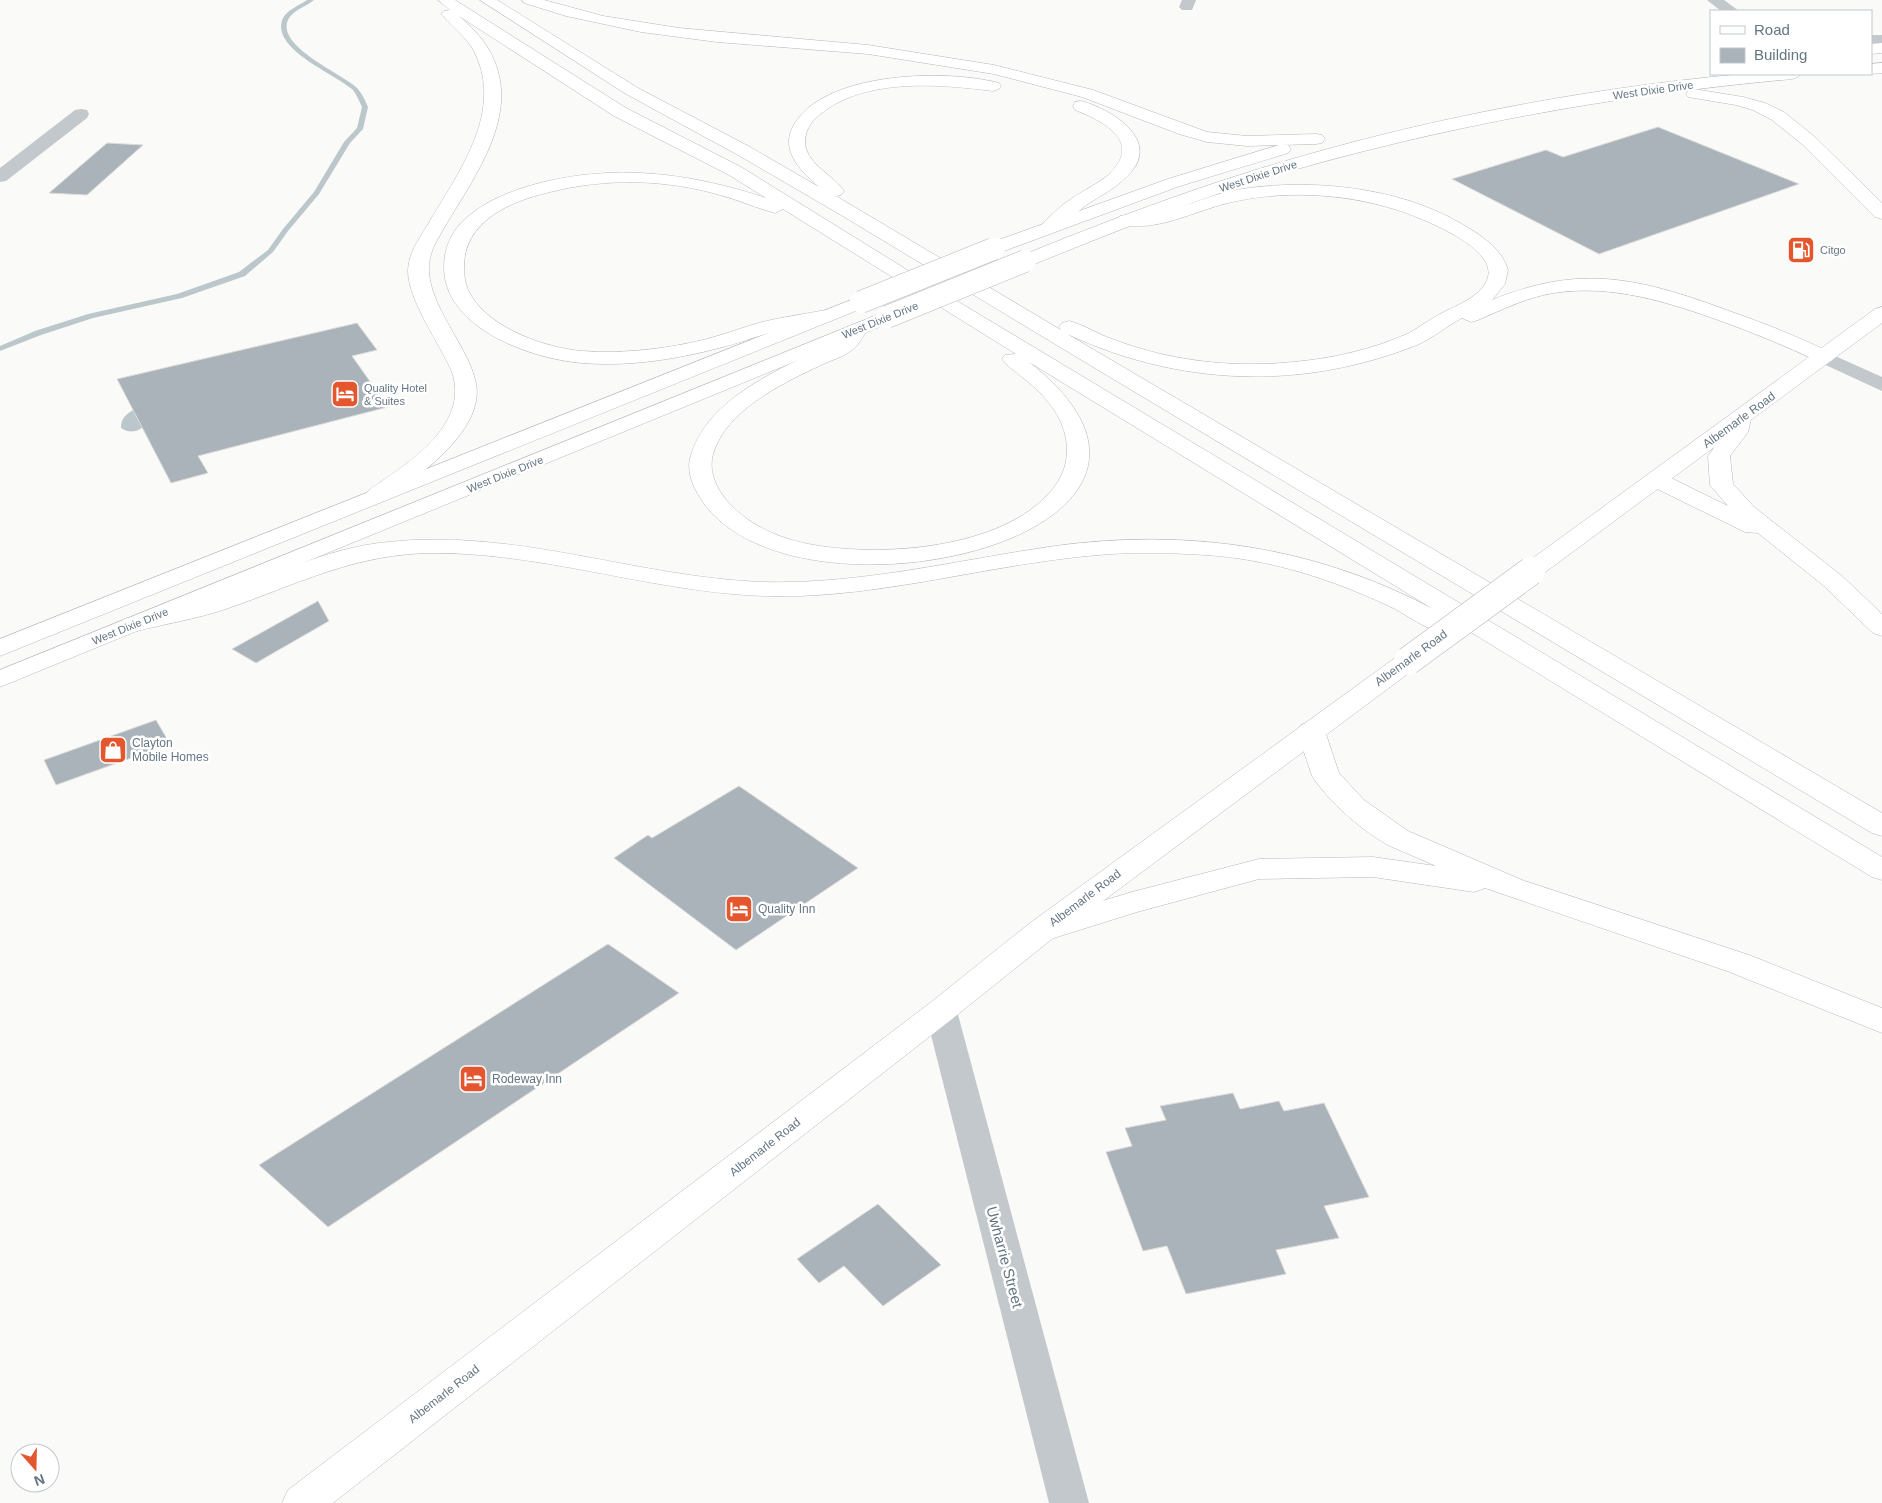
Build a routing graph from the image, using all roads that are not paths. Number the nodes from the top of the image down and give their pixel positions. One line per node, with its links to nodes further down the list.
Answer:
1 (433, 0): 34 (main road)
2 (445, 0): 20 (main road)
3 (487, 0): 19 (main road)
4 (529, 0): 16 (main road)
5 (1714, 0): 6 (street)
6 (1729, 10)
7 (1710, 67): 10 (main road, West Dixie Drive)
8 (1783, 75): 12 (main road, West Dixie Drive)
9 (1805, 75): 17 (main road)
10 (1548, 90)
11 (1529, 92): 14 (main road)
12 (1581, 101): 17 (main road); 22 (main road, West Dixie Drive)
13 (82, 114): 18 (street)
14 (1411, 117)
15 (1333, 134): 16 (main road, West Dixie Drive)
16 (1316, 139): 23 (main road, West Dixie Drive)
17 (1809, 141): 21 (main road)
18 (0, 177)
19 (848, 211): 23 (main road); 24 (main road)
20 (803, 214): 25 (main road); 27 (main road)
21 (1882, 214)
22 (1127, 220): 28 (main road, West Dixie Drive, bridge); 29 (main road)
23 (1051, 226): 27 (main road, West Dixie Drive, bridge)
24 (1004, 304): 29 (main road); 42 (main road)
25 (960, 310): 28 (main road); 40 (main road)
26 (1882, 312): 30 (main road, Albemarle Road)
27 (826, 316): 34 (main road, West Dixie Drive)
28 (858, 329): 36 (main road, West Dixie Drive)
29 (1426, 332): 30 (main road)
30 (1824, 357): 31 (street); 32 (main road, Albemarle Road)
31 (1882, 385)
32 (1740, 419): 33 (main road, Albemarle Road); 35 (main road)
33 (1657, 480): 35 (main road); 41 (main road, Albemarle Road, bridge)
34 (377, 495): 38 (main road, West Dixie Drive)
35 (1784, 542): 37 (main road)
36 (133, 624): 39 (main road, West Dixie Drive); 40 (main road)
37 (1882, 628)
38 (0, 648)
39 (0, 679)
40 (1607, 704): 43 (main road)
41 (1311, 731): 44 (main road); 45 (main road, Albemarle Road)
42 (1882, 826)
43 (1882, 870)
44 (1510, 887): 45 (main road); 47 (main road)
45 (1040, 931): 46 (main road, Albemarle Road)
46 (941, 1011): 48 (main road, Albemarle Road); 49 (street, Uwharrie Street)
47 (1882, 1021)
48 (302, 1503)
49 (1069, 1503)

